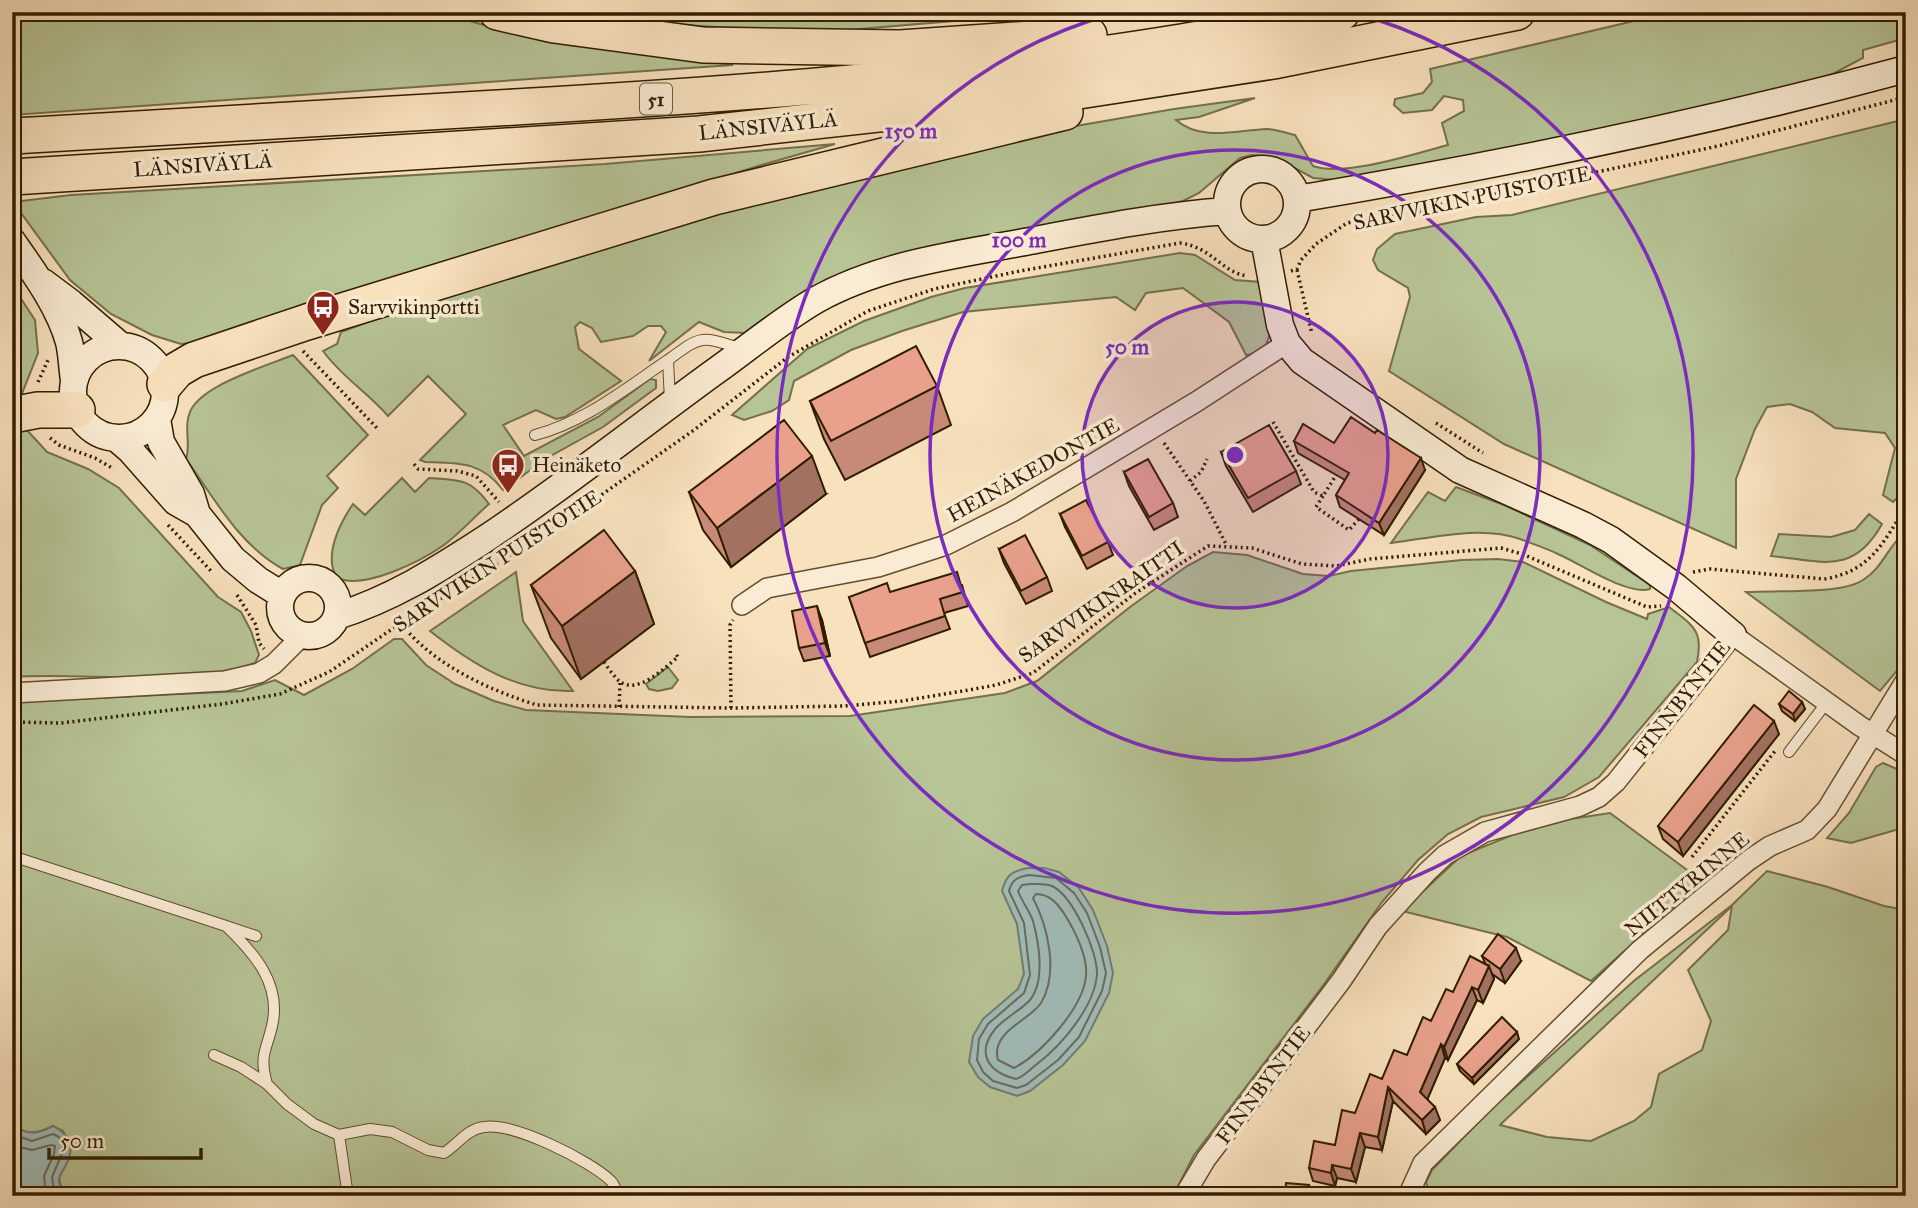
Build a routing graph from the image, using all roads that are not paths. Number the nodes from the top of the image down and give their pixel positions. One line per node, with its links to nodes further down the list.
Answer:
1 (497, 12): 4 (highway)
2 (1342, 12): 4 (highway, LÄNSIVÄYLÄ / 51)
3 (1517, 12): 5 (highway, LÄNSIVÄYLÄ / 51)
4 (1296, 22): 7 (highway, LÄNSIVÄYLÄ / 51)
5 (1273, 61): 8 (highway, LÄNSIVÄYLÄ / 51); 18 (highway)
6 (1906, 69): 9 (main road, SARVVIKIN PUISTOTIE)
7 (12, 136)
8 (12, 177)
9 (1297, 199): 10 (main road); 11 (main road)
10 (1227, 211): 11 (main road); 16 (main road, SARVVIKIN PUISTOTIE)
11 (1264, 239): 14 (main road)
12 (12, 241): 13 (main road)
13 (38, 279): 15 (main road); 19 (main road)
14 (1287, 343): 27 (street, HEINÄKEDONTIE); 30 (main road, FINNBYNTIE)
15 (121, 346): 18 (main road); 19 (main road)
16 (744, 350): 17 (lane); 20 (main road, SARVVIKIN PUISTOTIE)
17 (668, 360): 20 (lane); 23 (lane)
18 (165, 384): 22 (main road)
19 (75, 395): 21 (highway); 24 (main road)
20 (670, 404): 28 (main road, SARVVIKIN PUISTOTIE)
21 (12, 415)
22 (157, 419): 24 (main road); 25 (main road)
23 (535, 435)
24 (116, 438): 25 (main road)
25 (197, 514): 26 (main road)
26 (282, 595): 28 (main road); 29 (main road)
27 (742, 605)
28 (337, 615): 29 (main road)
29 (303, 635): 32 (street)
30 (1732, 635): 33 (street); 45 (street, FINNBYNTIE)
31 (1906, 680): 34 (street, NIITTYRINNE)
32 (12, 693)
33 (1827, 702): 34 (street); 35 (lane)
34 (1874, 735): 36 (street); 46 (street, NIITTYRINNE)
35 (1789, 752)
36 (1906, 755)
37 (12, 856): 38 (lane)
38 (226, 926): 39 (lane); 41 (lane)
39 (257, 936)
40 (214, 1055): 41 (lane)
41 (267, 1084): 42 (lane)
42 (339, 1135): 43 (lane); 44 (lane)
43 (348, 1196)
44 (618, 1196)
45 (1184, 1196)
46 (1408, 1196)

